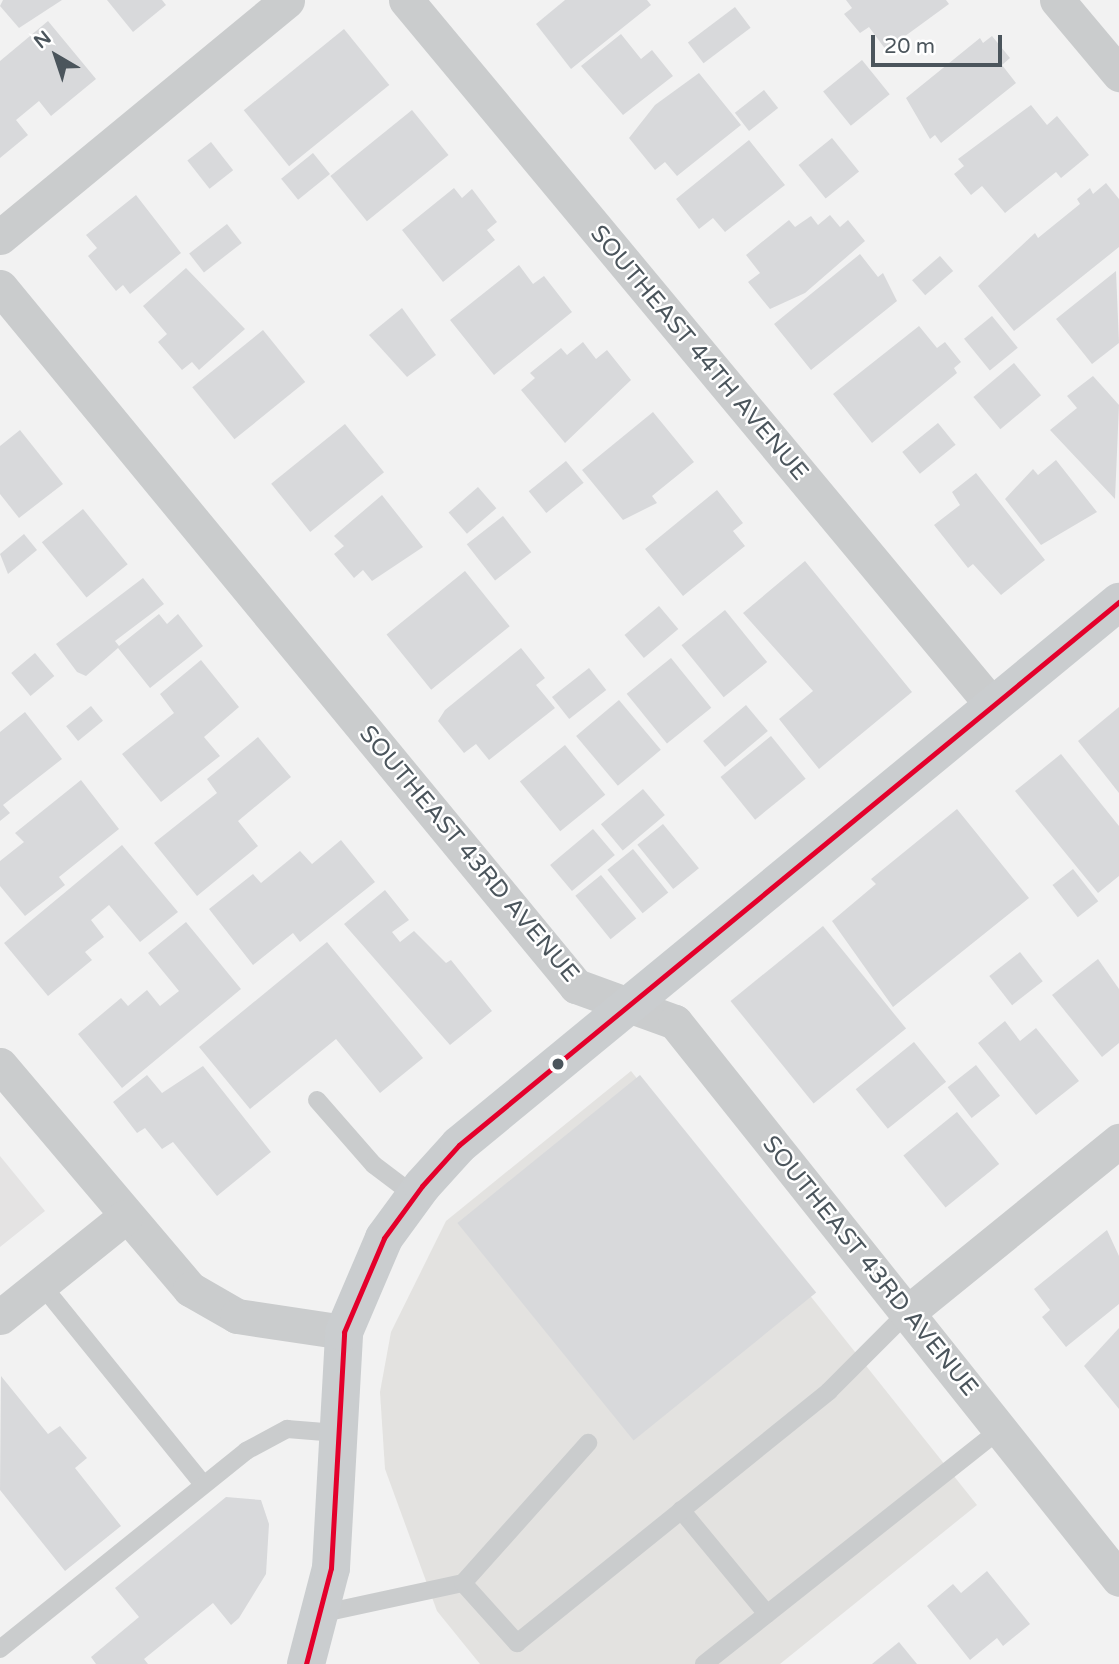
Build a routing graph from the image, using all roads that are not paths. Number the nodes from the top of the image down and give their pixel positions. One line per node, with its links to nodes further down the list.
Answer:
1 (287, 0): 5 (street)
2 (406, 0): 8 (street, SOUTHEAST 44TH AVENUE)
3 (1057, 0): 4 (street)
4 (1119, 75)
5 (0, 237)
6 (0, 287): 9 (street, SOUTHEAST 43RD AVENUE)
7 (1119, 602): 8 (main road)
8 (993, 706): 9 (main road)
9 (628, 1007): 13 (main road); 16 (street, SOUTHEAST 43RD AVENUE)
10 (0, 1065): 14 (street)
11 (317, 1100): 13 (lane)
12 (1119, 1141): 16 (street)
13 (415, 1196): 18 (main road)
14 (125, 1217): 15 (street); 18 (street)
15 (41, 1284): 17 (street); 22 (lane)
16 (907, 1312): 19 (street, SOUTHEAST 43RD AVENUE); 23 (lane)
17 (0, 1317)
18 (344, 1332): 20 (main road)
19 (1000, 1429): 24 (street, SOUTHEAST 43RD AVENUE); 27 (lane)
20 (337, 1433): 22 (lane); 26 (main road)
21 (588, 1443): 25 (lane)
22 (203, 1484): 28 (lane)
23 (681, 1510): 25 (lane); 27 (lane)
24 (1119, 1579)
25 (463, 1583): 26 (lane)
26 (324, 1613): 29 (main road)
27 (767, 1614): 30 (lane)
28 (0, 1649)
29 (306, 1664)
30 (704, 1664)

